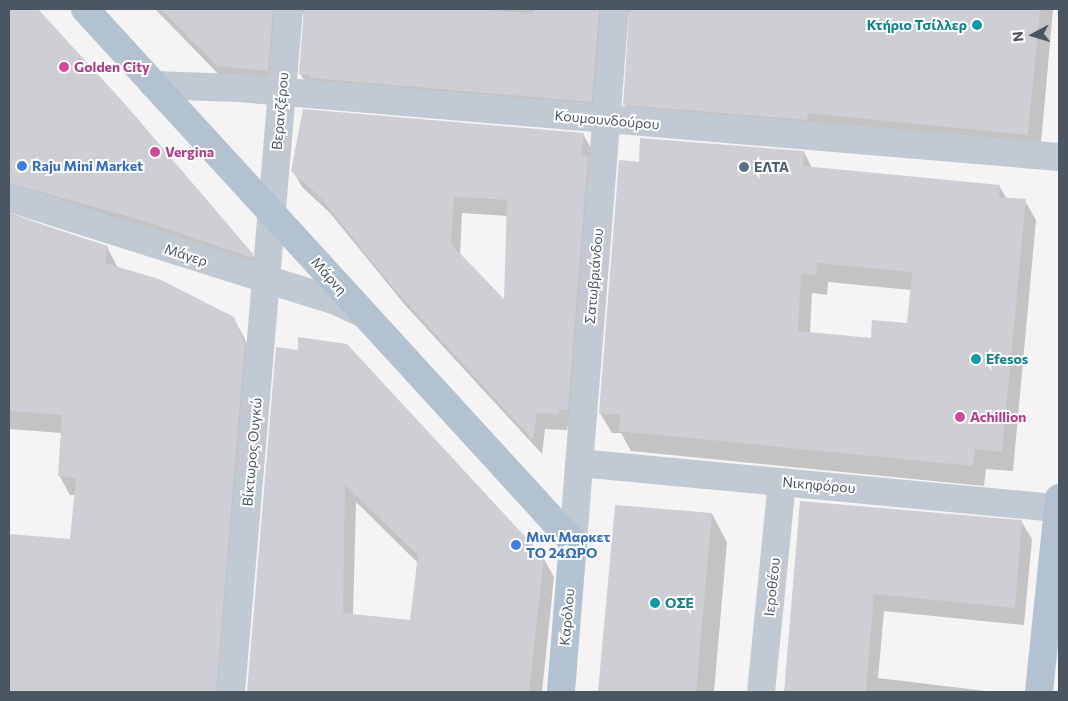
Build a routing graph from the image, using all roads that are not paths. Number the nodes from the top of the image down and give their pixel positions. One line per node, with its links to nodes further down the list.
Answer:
1 (84, 9): 4 (main road, Μάρνη)
2 (289, 9): 5 (street, Βερανζέρου)
3 (615, 9): 6 (street, Σατωβριάνδου)
4 (154, 85): 5 (street, Κουμουνδούρου); 9 (main road, Μάρνη)
5 (282, 92): 6 (street, Κουμουνδούρου); 9 (street, Βερανζέρου)
6 (606, 120): 7 (street, Κουμουνδούρου); 12 (street, Σατωβριάνδου)
7 (1059, 157)
8 (9, 198): 10 (street, Μάγερ)
9 (271, 213): 10 (street, Βίκτωρος Ουγκώ); 11 (main road, Μάρνη)
10 (266, 281): 11 (street, Μάγερ); 16 (street, Βίκτωρος Ουγκώ)
11 (362, 313): 15 (main road, Μάρνη)
12 (579, 463): 13 (street, Νικηφόρου); 15 (street, Σατωβριάνδου)
13 (782, 482): 14 (street, Νικηφόρου); 18 (street, Ιεροθέου)
14 (1059, 505): 19 (main road)
15 (573, 542): 17 (main road, Καρόλου)
16 (231, 692)
17 (561, 692)
18 (761, 692)
19 (1039, 692)

